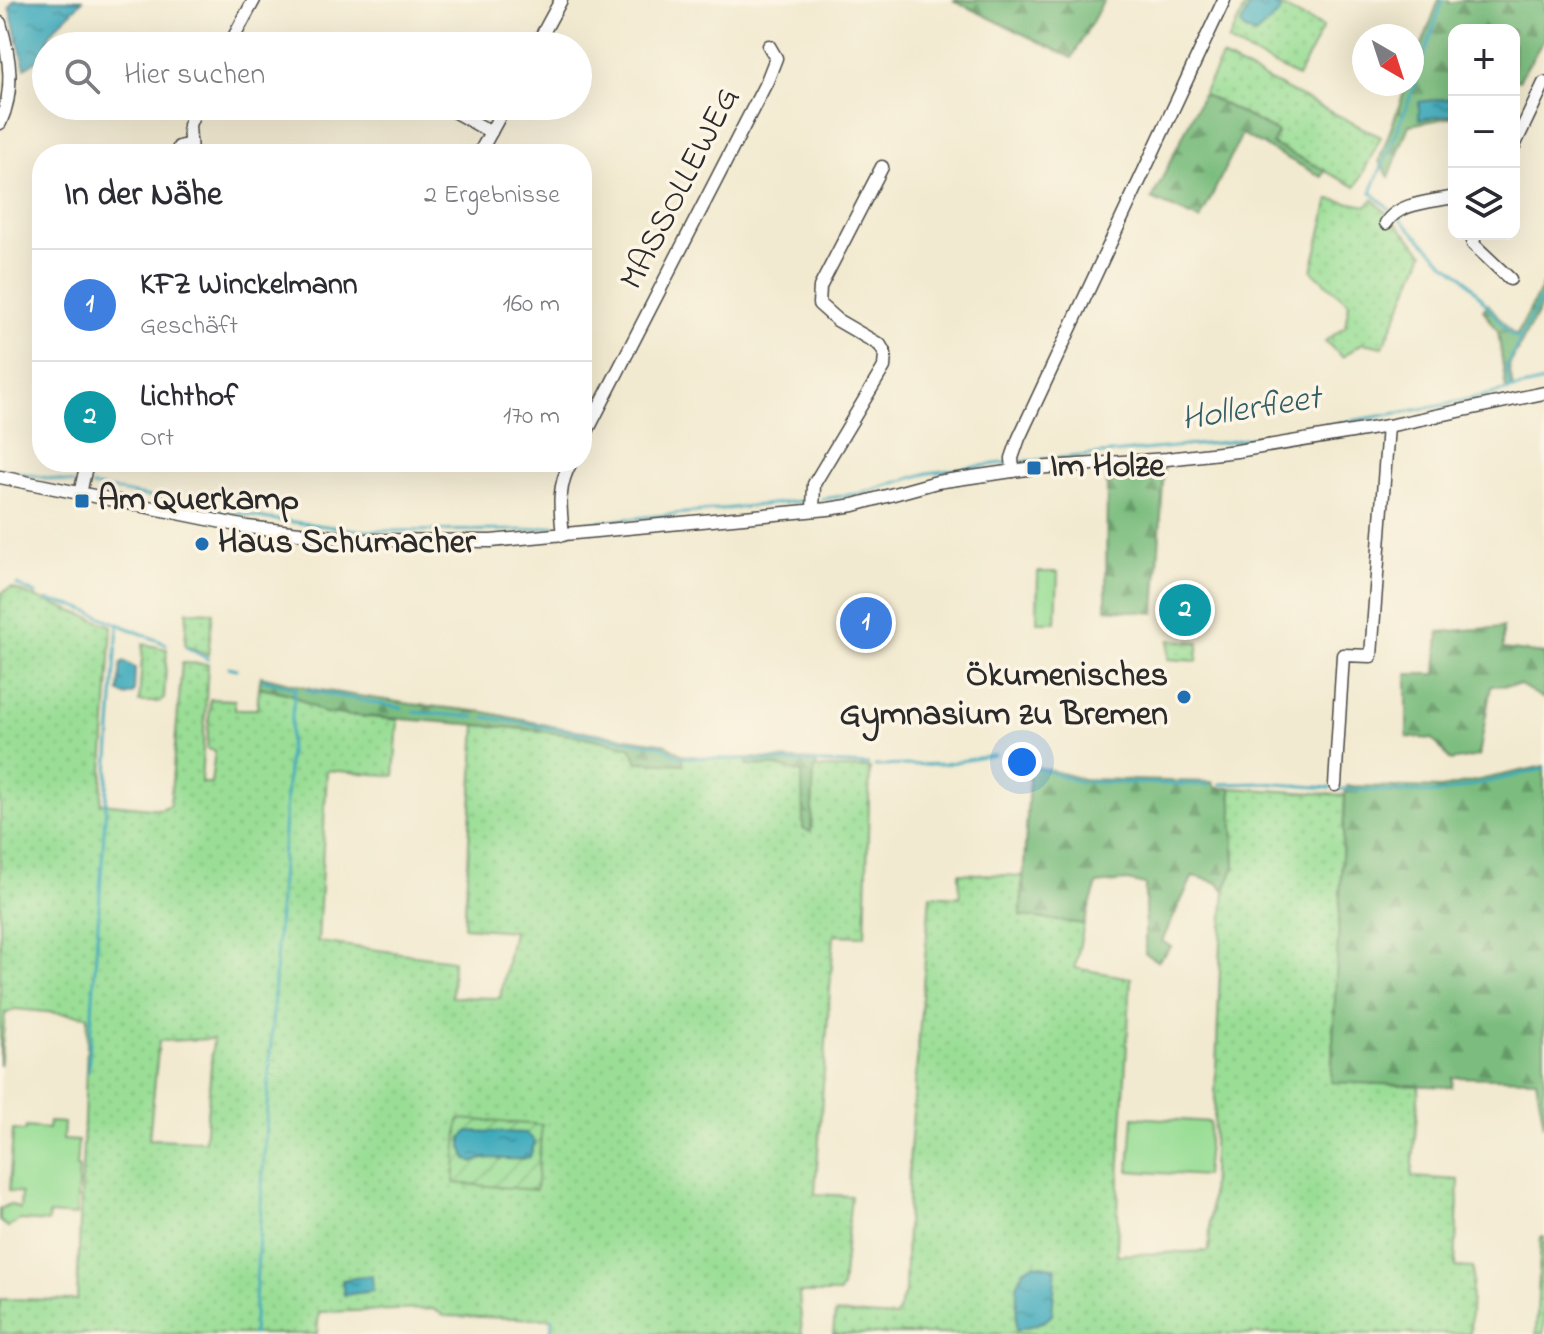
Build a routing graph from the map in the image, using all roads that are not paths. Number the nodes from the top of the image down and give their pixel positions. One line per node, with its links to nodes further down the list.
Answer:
1 (254, 0): 5 (street)
2 (561, 0): 6 (street)
3 (1224, 0): 25 (street)
4 (0, 23): 12 (street)
5 (237, 32)
6 (544, 32)
7 (769, 46): 23 (street, MASSOLLEWEG)
8 (1544, 83): 14 (street)
9 (191, 120): 15 (street)
10 (469, 120): 13 (street)
11 (497, 120): 13 (street)
12 (0, 123)
13 (491, 132): 16 (street)
14 (1520, 133)
15 (190, 144)
16 (484, 144)
17 (882, 167): 30 (street)
18 (1448, 198): 19 (street)
19 (1386, 223)
20 (1474, 240): 21 (street)
21 (1510, 279)
22 (1544, 393): 24 (street)
23 (592, 422)
24 (1388, 426): 25 (street); 32 (street)
25 (1013, 464): 30 (street)
26 (85, 472): 29 (street)
27 (566, 472): 31 (street)
28 (0, 477): 29 (street)
29 (80, 494): 31 (street)
30 (813, 510): 31 (street)
31 (563, 535)
32 (1335, 785)

